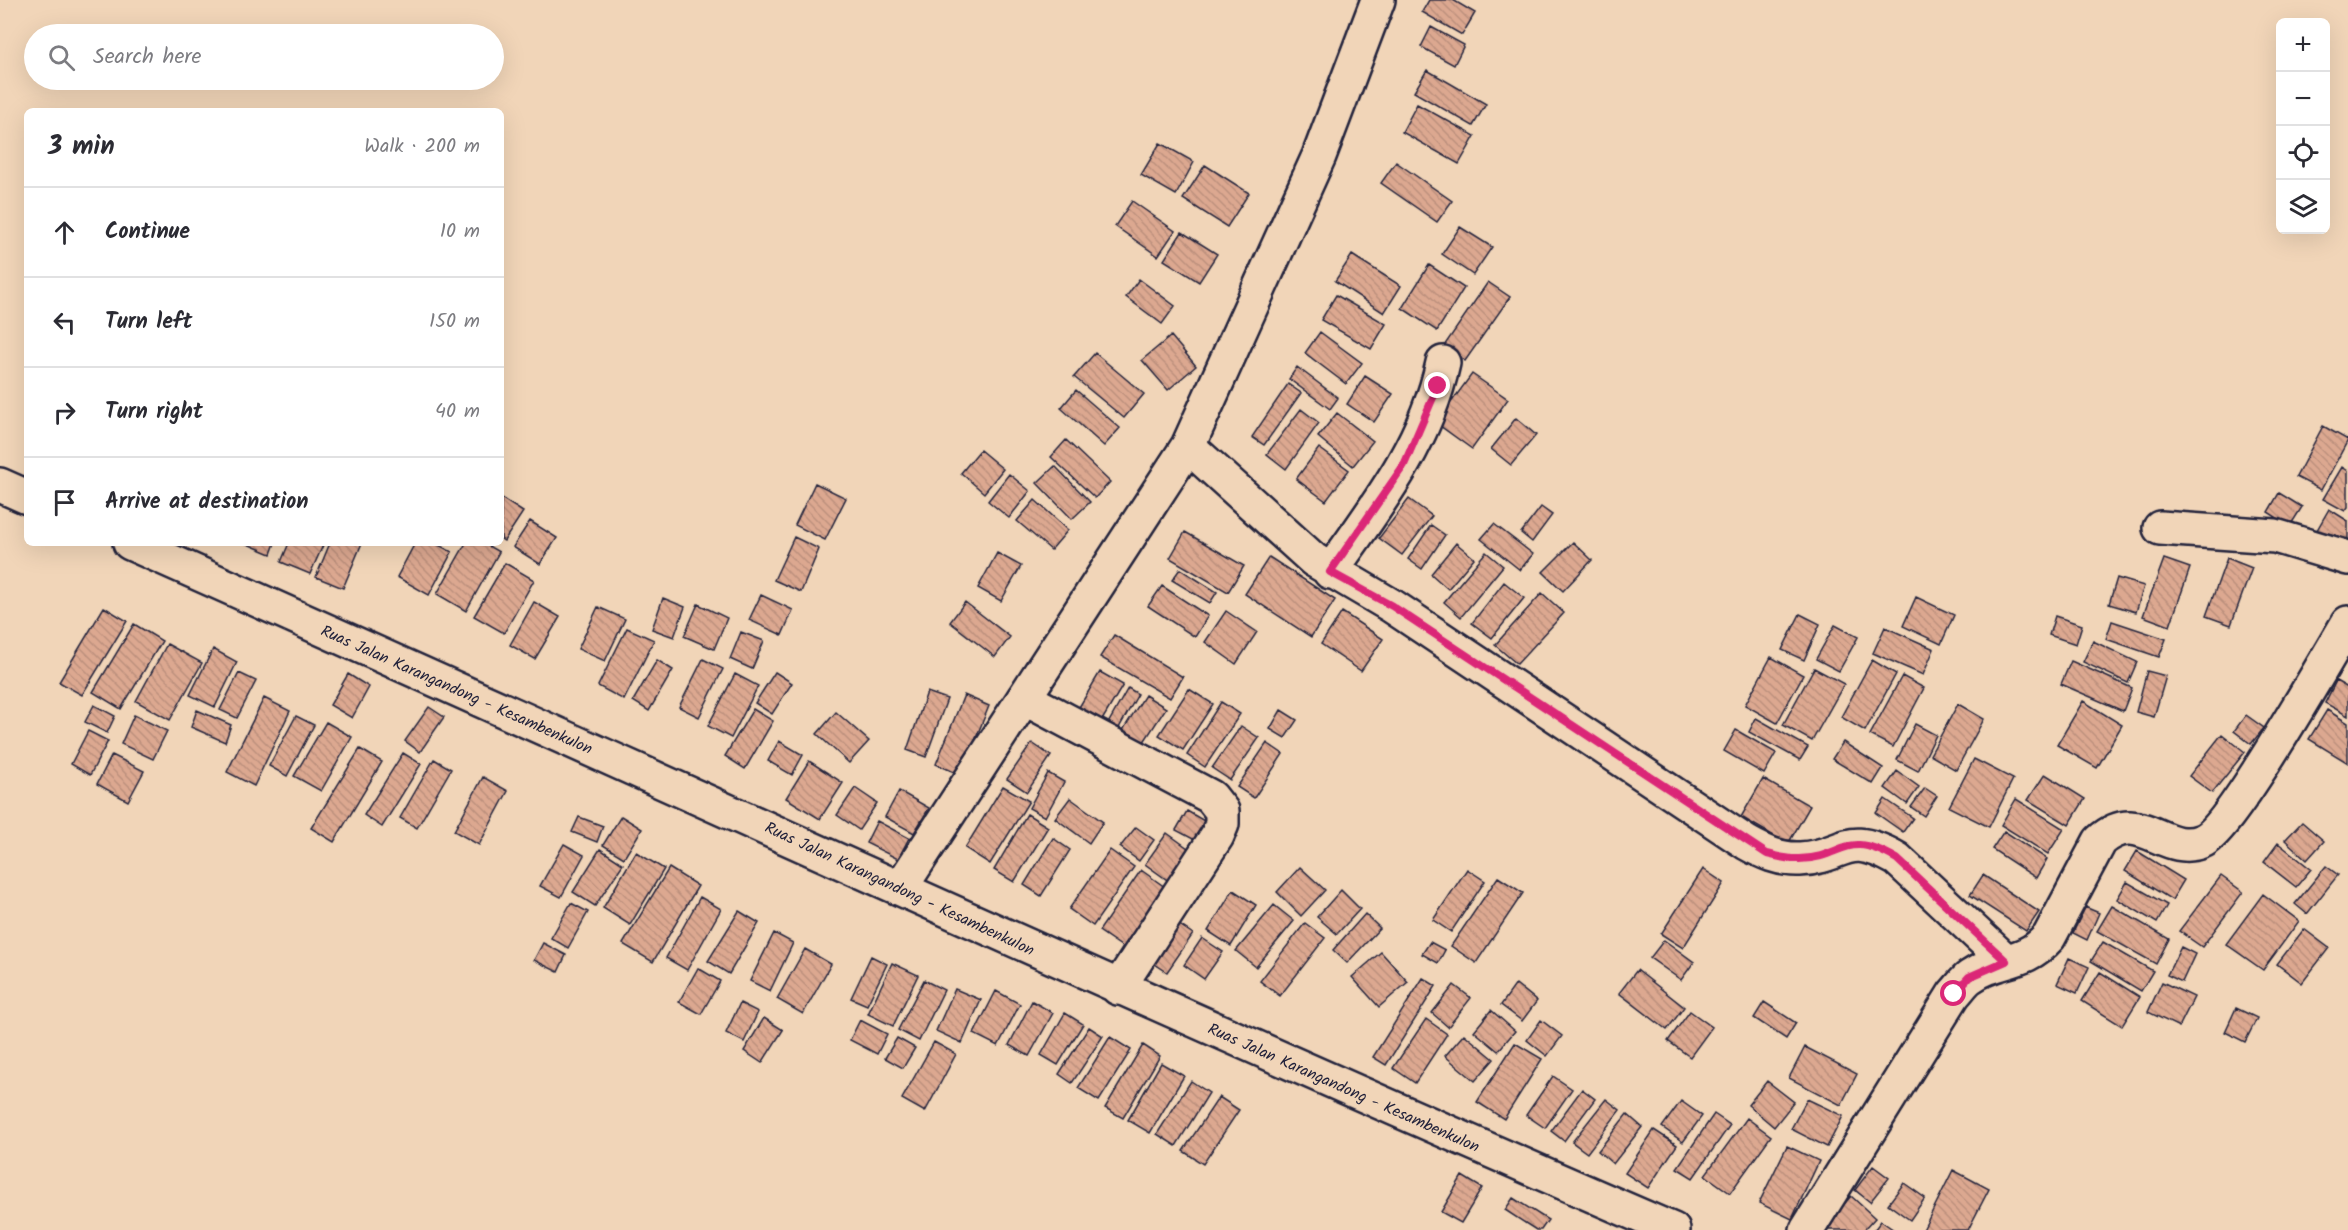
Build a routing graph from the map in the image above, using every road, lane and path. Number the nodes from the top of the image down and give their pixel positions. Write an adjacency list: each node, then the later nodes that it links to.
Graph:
1 (1378, 0): 3 (street)
2 (1443, 363): 9 (street)
3 (1188, 446): 9 (street); 11 (street)
4 (0, 485): 5 (street)
5 (24, 496)
6 (2160, 528): 8 (street)
7 (137, 546): 12 (street, Ruas Jalan Karangandong - Kesambenkulon)
8 (2348, 558)
9 (1330, 572): 13 (street)
10 (2348, 623): 13 (street)
11 (1024, 698): 12 (street); 14 (street)
12 (901, 887): 14 (street, Ruas Jalan Karangandong - Kesambenkulon)
13 (2006, 961): 16 (street)
14 (1118, 988): 15 (street, Ruas Jalan Karangandong - Kesambenkulon)
15 (1672, 1230)
16 (1807, 1230)

